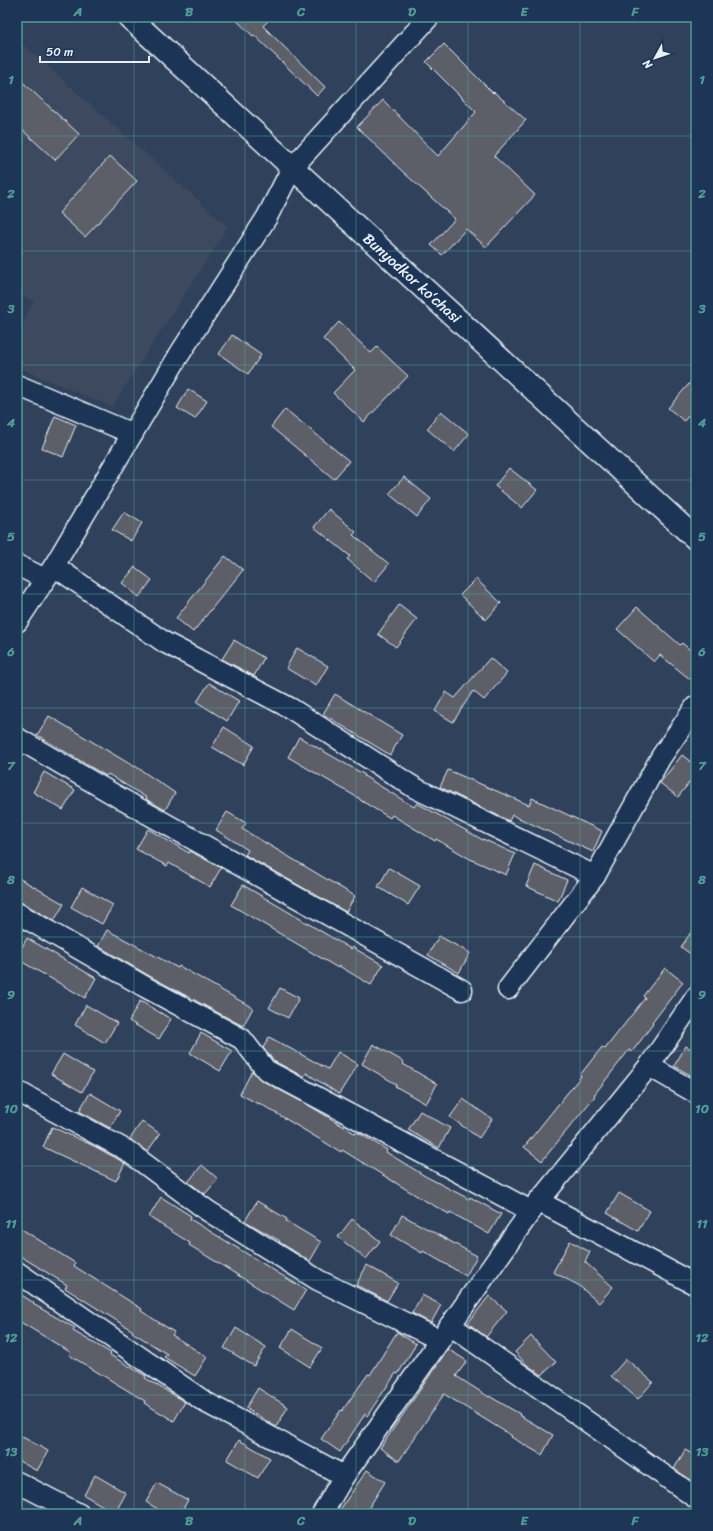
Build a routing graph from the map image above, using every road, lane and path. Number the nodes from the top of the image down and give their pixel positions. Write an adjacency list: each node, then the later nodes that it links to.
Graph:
1 (129, 17): 3 (main road, Bunyodkor koʻchasi)
2 (429, 17): 3 (street)
3 (292, 168): 5 (street); 6 (main road, Bunyodkor koʻchasi)
4 (17, 385): 5 (street)
5 (133, 434): 8 (street)
6 (696, 539)
7 (17, 565): 8 (street)
8 (50, 572): 9 (street); 12 (street)
9 (17, 622)
10 (696, 706): 12 (street)
11 (17, 738): 15 (street)
12 (595, 876): 14 (street)
13 (17, 913): 20 (street)
14 (508, 989)
15 (462, 990)
16 (696, 997): 17 (street)
17 (649, 1066): 19 (street); 20 (street)
18 (17, 1091): 23 (street)
19 (696, 1093)
20 (534, 1206): 22 (street); 23 (street)
21 (17, 1272): 24 (street)
22 (696, 1285)
23 (445, 1333): 24 (street); 26 (street)
24 (344, 1476): 28 (street)
25 (17, 1482): 27 (street)
26 (696, 1498)
27 (79, 1514)
28 (322, 1514)

